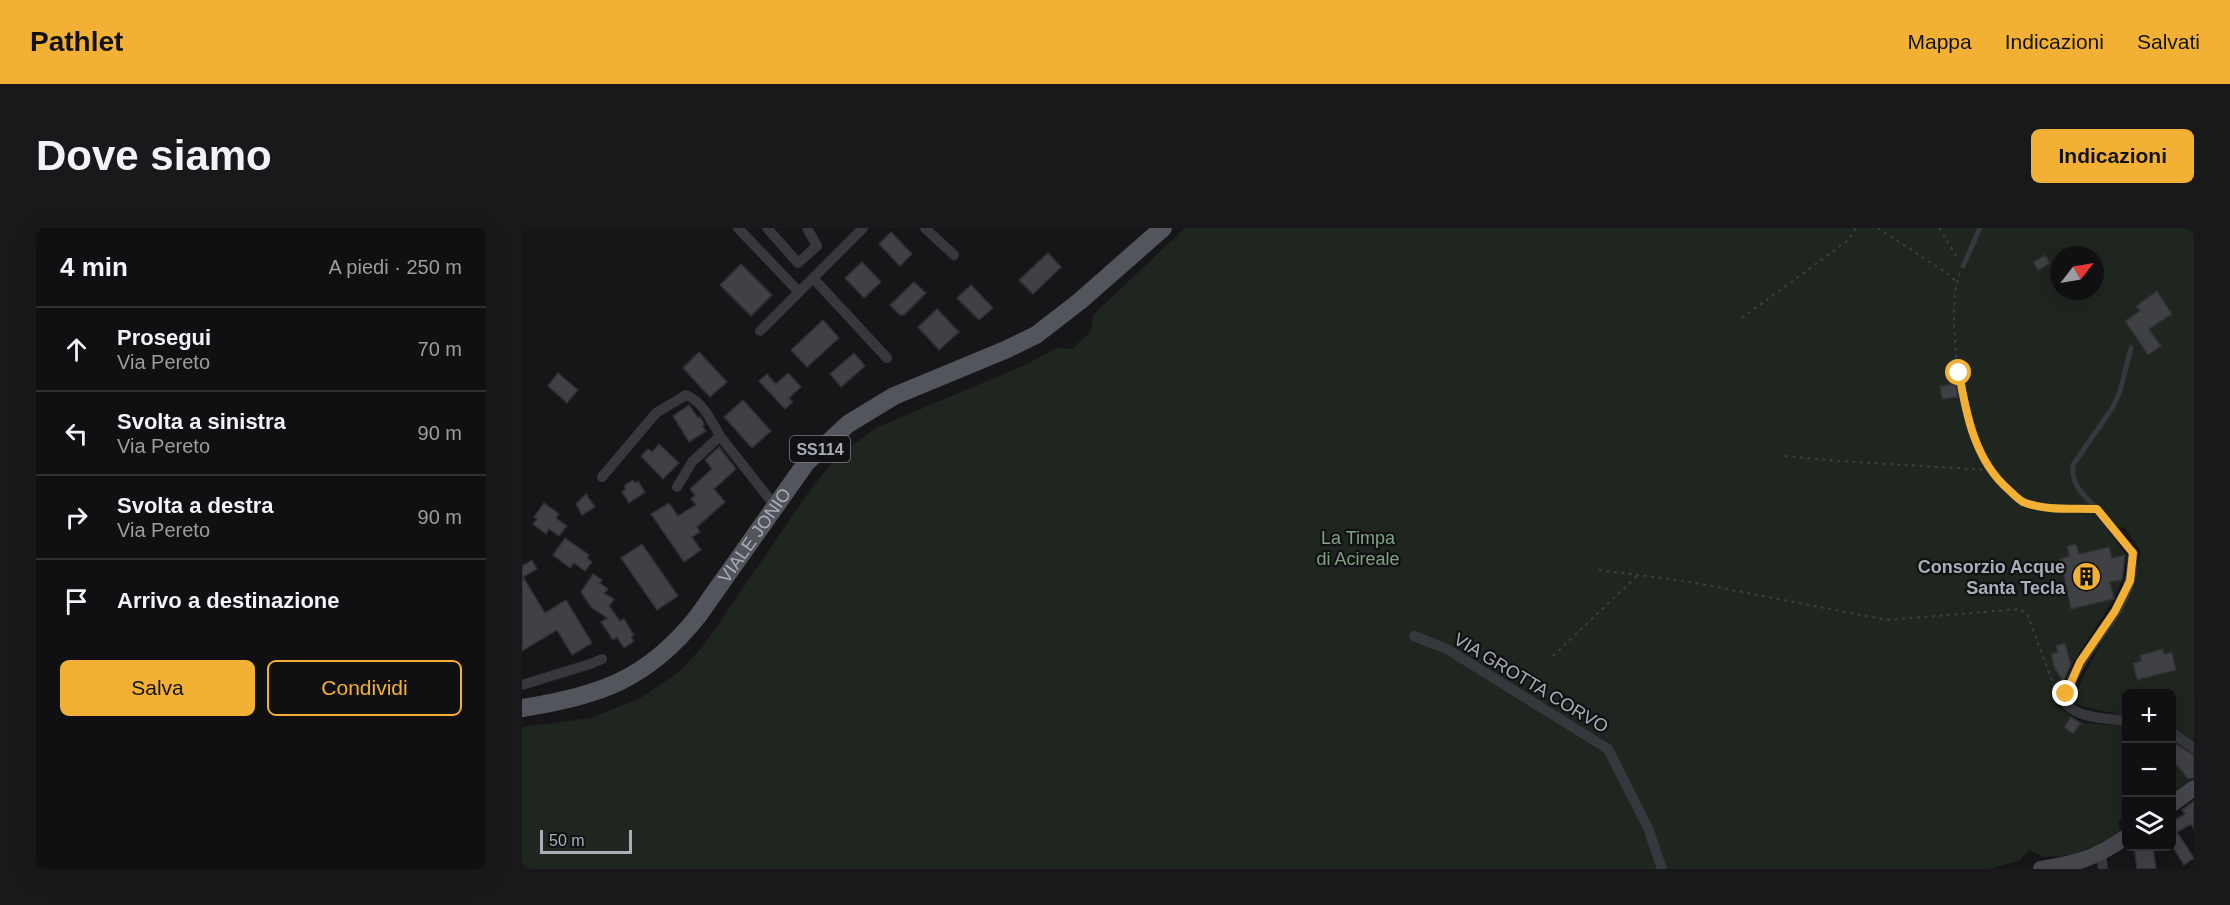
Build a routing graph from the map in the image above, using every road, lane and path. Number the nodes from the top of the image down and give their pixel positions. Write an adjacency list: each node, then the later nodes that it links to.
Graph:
1 (738, 228): 15 (street)
2 (767, 228): 3 (street)
3 (807, 228)
4 (863, 228): 13 (street)
5 (925, 228): 11 (street)
6 (1162, 228): 25 (main road, VIALE JONIO / SS114)
7 (1856, 228): 16 (path)
8 (1878, 228): 14 (path)
9 (1939, 228): 12 (path)
10 (1980, 228): 12 (lane)
11 (954, 255)
12 (1963, 266): 14 (path)
13 (813, 278): 15 (street); 19 (street)
14 (1956, 282): 22 (path)
15 (799, 292): 17 (street)
16 (1742, 318)
17 (760, 331)
18 (2131, 348): 26 (lane)
19 (887, 358)
20 (720, 436): 23 (street); 24 (street); 25 (street)
21 (1785, 456): 22 (path)
22 (1989, 470): 26 (path)
23 (602, 477)
24 (677, 488)
25 (775, 506): 35 (main road, VIALE JONIO / SS114)
26 (2097, 509): 27 (path)
27 (2133, 553): 34 (street)
28 (1599, 570): 29 (path)
29 (1639, 574): 31 (path); 34 (path)
30 (1414, 636): 43 (street, VIA GROTTA CORVO)
31 (1553, 657)
32 (602, 658): 33 (street)
33 (522, 685)
34 (2065, 703): 36 (street)
35 (522, 708)
36 (2122, 720)
37 (2176, 736): 38 (street)
38 (2194, 748)
39 (2194, 788): 40 (street)
40 (2176, 801)
41 (2122, 842): 42 (street)
42 (2102, 861): 44 (street)
43 (1662, 869)
44 (2041, 869)

